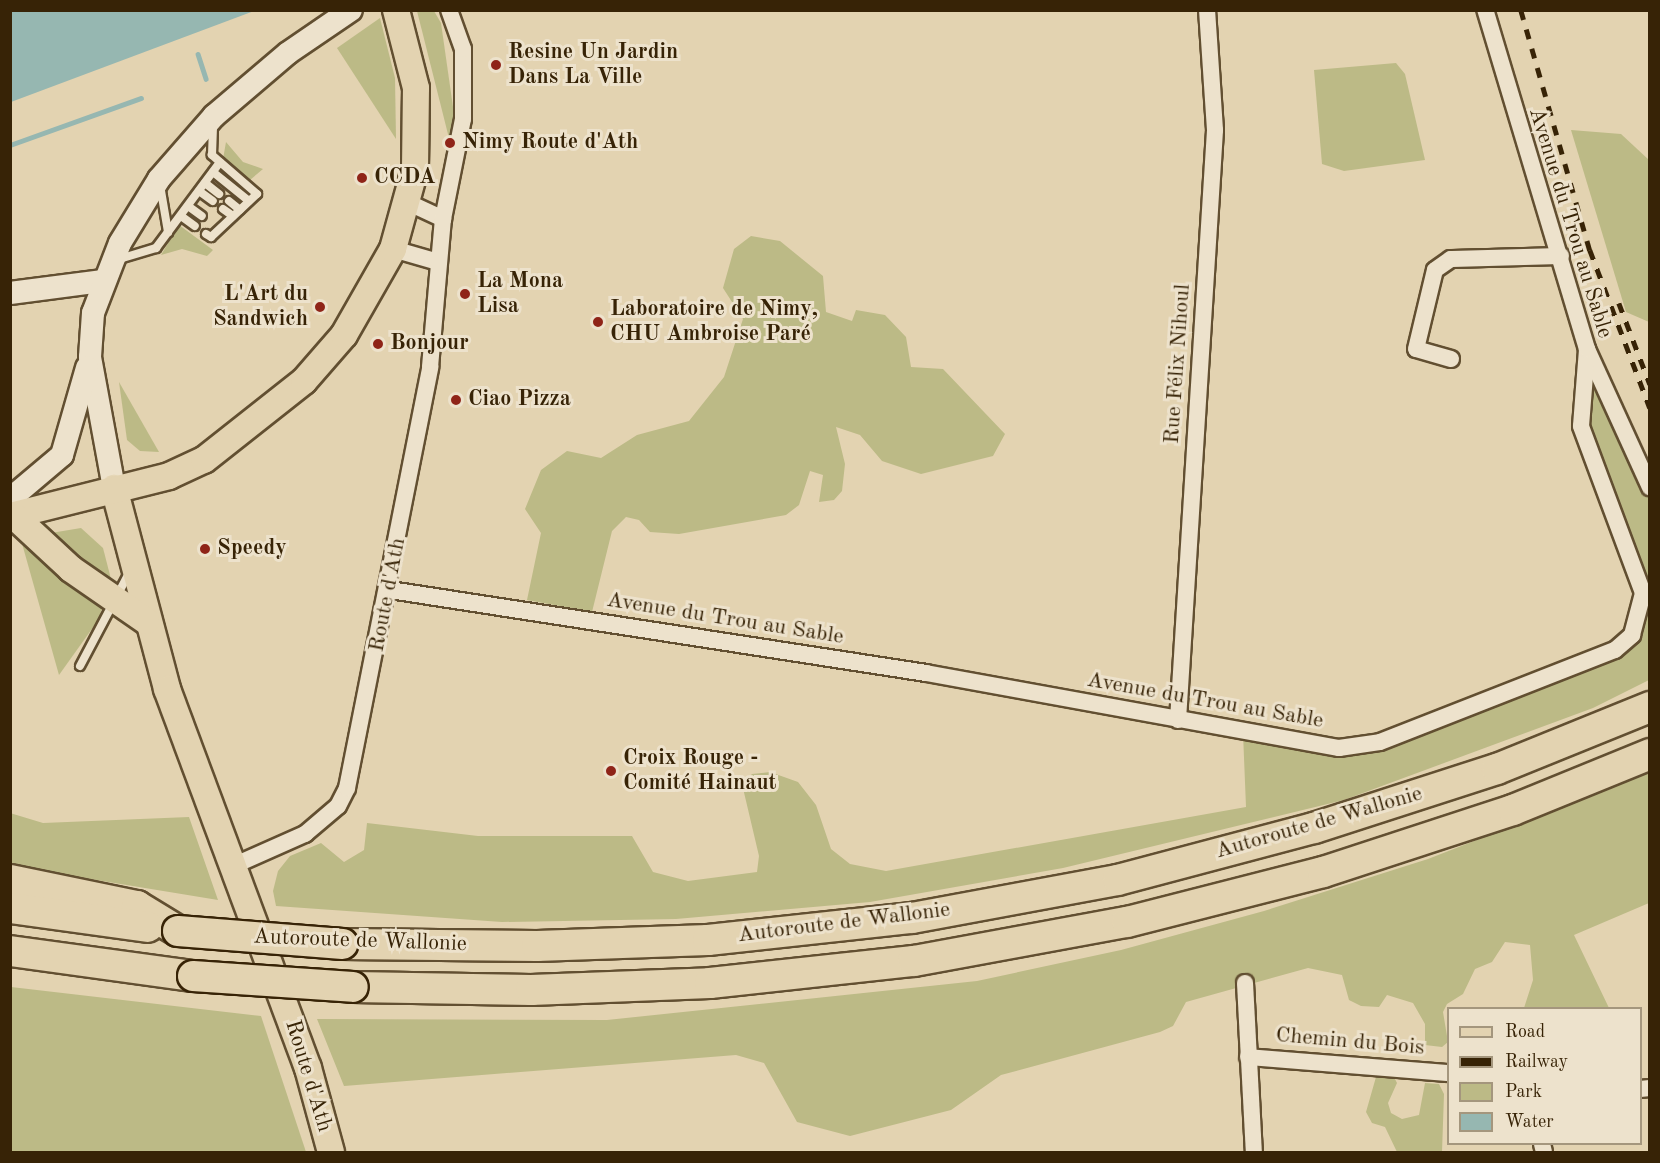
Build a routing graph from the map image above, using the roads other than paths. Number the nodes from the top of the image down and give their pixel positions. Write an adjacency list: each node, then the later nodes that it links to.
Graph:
1 (351, 10): 6 (main road)
2 (449, 10): 21 (street, Route d'Ath)
3 (1207, 10): 42 (street, Rue Félix Nihoul)
4 (1485, 10): 26 (street, Avenue du Trou au Sable)
5 (399, 18): 14 (main road)
6 (214, 116): 7 (lane); 9 (main road)
7 (220, 162): 8 (lane); 13 (lane)
8 (213, 172): 10 (lane); 13 (lane)
9 (159, 179): 23 (lane); 28 (main road)
10 (202, 187): 11 (lane); 15 (lane)
11 (216, 198)
12 (229, 201): 17 (lane)
13 (249, 201): 17 (lane)
14 (409, 203): 21 (street); 25 (main road)
15 (188, 206): 18 (lane); 19 (lane)
16 (223, 209): 20 (lane)
17 (240, 210): 20 (lane)
18 (181, 216): 22 (lane); 23 (lane)
19 (202, 216)
20 (233, 216): 24 (lane)
21 (442, 219): 27 (street, Route d'Ath)
22 (195, 226)
23 (168, 232): 28 (lane)
24 (206, 234)
25 (393, 249): 27 (street); 34 (main road)
26 (1561, 256): 30 (street, Avenue du Trou au Sable); 32 (street)
27 (438, 262): 37 (street, Route d'Ath)
28 (107, 271): 29 (main road); 31 (main road)
29 (10, 293)
30 (1587, 349): 33 (street); 42 (street, Avenue du Trou au Sable)
31 (90, 357): 34 (main road); 35 (main road)
32 (1451, 359)
33 (1650, 486)
34 (114, 488): 35 (main road); 36 (main road, Route d'Ath)
35 (11, 507): 38 (main road)
36 (131, 567): 38 (lane); 39 (main road, Route d'Ath)
37 (390, 590): 42 (street, Avenue du Trou au Sable); 44 (street, Route d'Ath)
38 (119, 601): 39 (main road); 40 (lane)
39 (146, 621): 44 (main road, Route d'Ath)
40 (80, 666)
41 (1650, 707): 47 (highway, Autoroute de Wallonie, bridge)
42 (1178, 720)
43 (1650, 754): 49 (highway, Autoroute de Wallonie, bridge)
44 (235, 865): 54 (main road, Route d'Ath)
45 (10, 880): 47 (highway)
46 (10, 908): 47 (highway, Autoroute de Wallonie)
47 (178, 931)
48 (10, 951): 49 (highway, Autoroute de Wallonie)
49 (61, 960): 50 (highway)
50 (10, 967)
51 (1245, 983): 52 (street)
52 (1248, 1057): 53 (street, Chemin du Bois); 55 (street)
53 (1447, 1073)
54 (331, 1152)
55 (1254, 1152)

